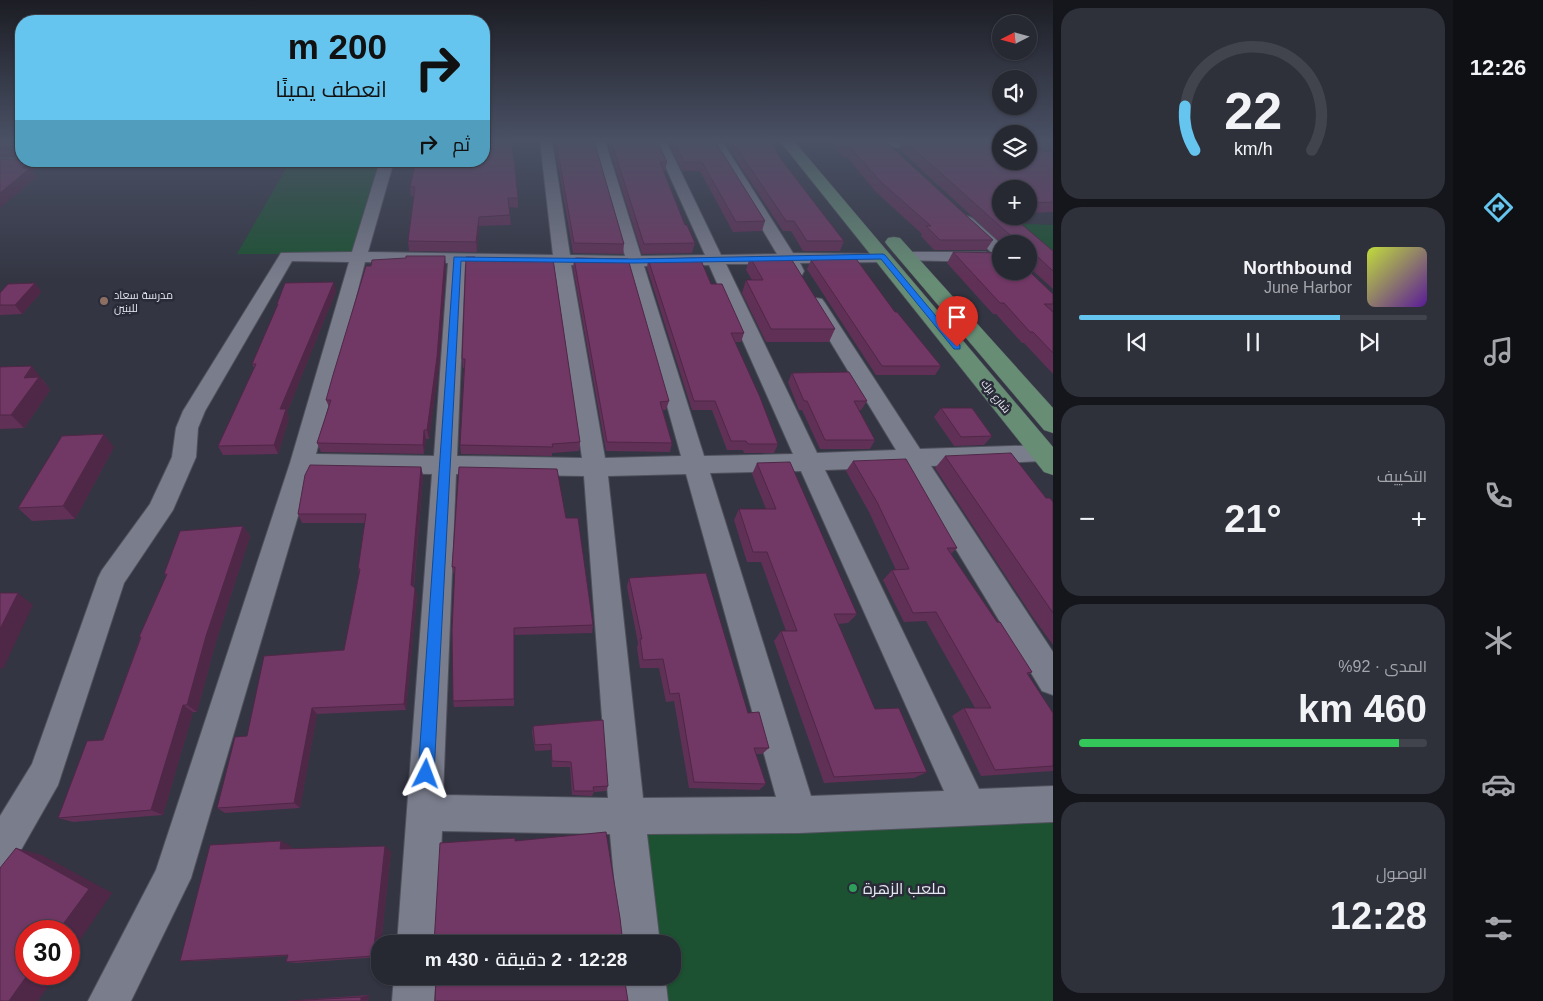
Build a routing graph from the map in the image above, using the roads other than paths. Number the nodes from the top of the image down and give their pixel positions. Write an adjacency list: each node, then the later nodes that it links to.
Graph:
1 (379, 188): 13 (street)
2 (552, 188): 16 (street)
3 (613, 188): 18 (street)
4 (682, 188): 17 (street)
5 (745, 188): 15 (street)
6 (826, 188): 11 (main road, شارع برك)
7 (846, 188): 12 (main road, شارع برك)
8 (960, 214): 9 (street)
9 (992, 246)
10 (992, 255): 12 (street)
11 (883, 257): 15 (street); 21 (main road, شارع برك)
12 (907, 257): 19 (main road, شارع برك)
13 (358, 258): 14 (street); 23 (street); 33 (street)
14 (457, 259): 16 (street); 24 (street)
15 (788, 259): 17 (street); 20 (street)
16 (562, 260): 18 (street); 26 (street)
17 (715, 260): 18 (street); 22 (street)
18 (634, 261): 25 (street)
19 (1053, 424)
20 (913, 458): 21 (street); 22 (street); 27 (street)
21 (1048, 459)
22 (809, 462): 25 (street); 29 (street)
23 (302, 463): 24 (street); 38 (street)
24 (444, 465): 26 (street); 30 (street)
25 (695, 465): 26 (street); 31 (street)
26 (595, 467): 32 (street)
27 (1053, 680)
28 (1053, 804): 29 (street)
29 (969, 807): 31 (street)
30 (424, 813): 32 (street); 34 (street)
31 (800, 815): 32 (street)
32 (627, 816): 35 (street)
33 (0, 852)
34 (417, 935)
35 (639, 935)
36 (414, 985): 39 (street)
37 (645, 985): 40 (street)
38 (109, 1001)
39 (413, 1001)
40 (647, 1001)

